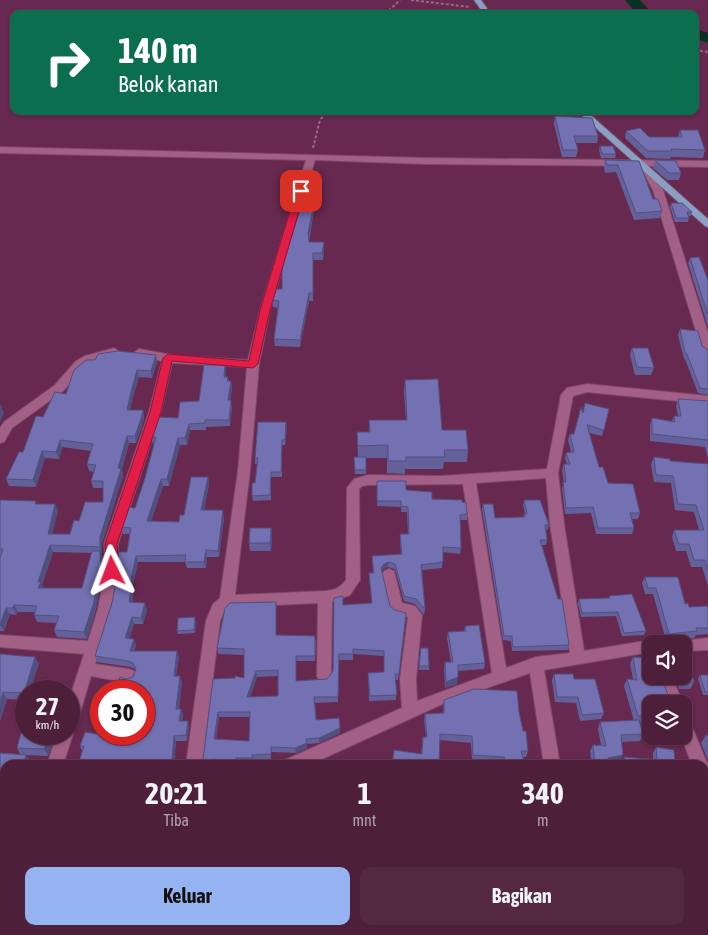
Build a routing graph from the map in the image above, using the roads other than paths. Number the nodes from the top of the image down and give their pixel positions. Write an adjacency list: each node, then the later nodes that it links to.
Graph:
1 (586, 115): 5 (main road)
2 (0, 150): 3 (street)
3 (311, 157): 5 (street); 9 (street)
4 (708, 164): 5 (street)
5 (643, 165): 6 (main road); 7 (street)
6 (708, 224)
7 (708, 351)
8 (168, 358): 9 (street); 11 (street); 21 (street)
9 (253, 364): 16 (street)
10 (708, 400): 12 (street)
11 (0, 439)
12 (552, 473): 13 (street); 22 (street)
13 (469, 479): 15 (street); 27 (street)
14 (390, 575): 29 (street)
15 (325, 597): 16 (street); 26 (street)
16 (227, 601): 33 (street)
17 (0, 640): 21 (street)
18 (708, 644): 19 (street)
19 (692, 645)
20 (642, 647): 22 (street)
21 (93, 648): 24 (street)
22 (578, 658): 23 (street)
23 (536, 664): 27 (street); 35 (street)
24 (87, 668): 25 (street); 28 (street)
25 (129, 676)
26 (324, 676)
27 (500, 676): 29 (street)
28 (80, 689)
29 (410, 712): 34 (street)
30 (61, 745): 32 (street)
31 (692, 745): 36 (street)
32 (57, 760)
33 (195, 760)
34 (302, 760)
35 (551, 760)
36 (698, 760)

